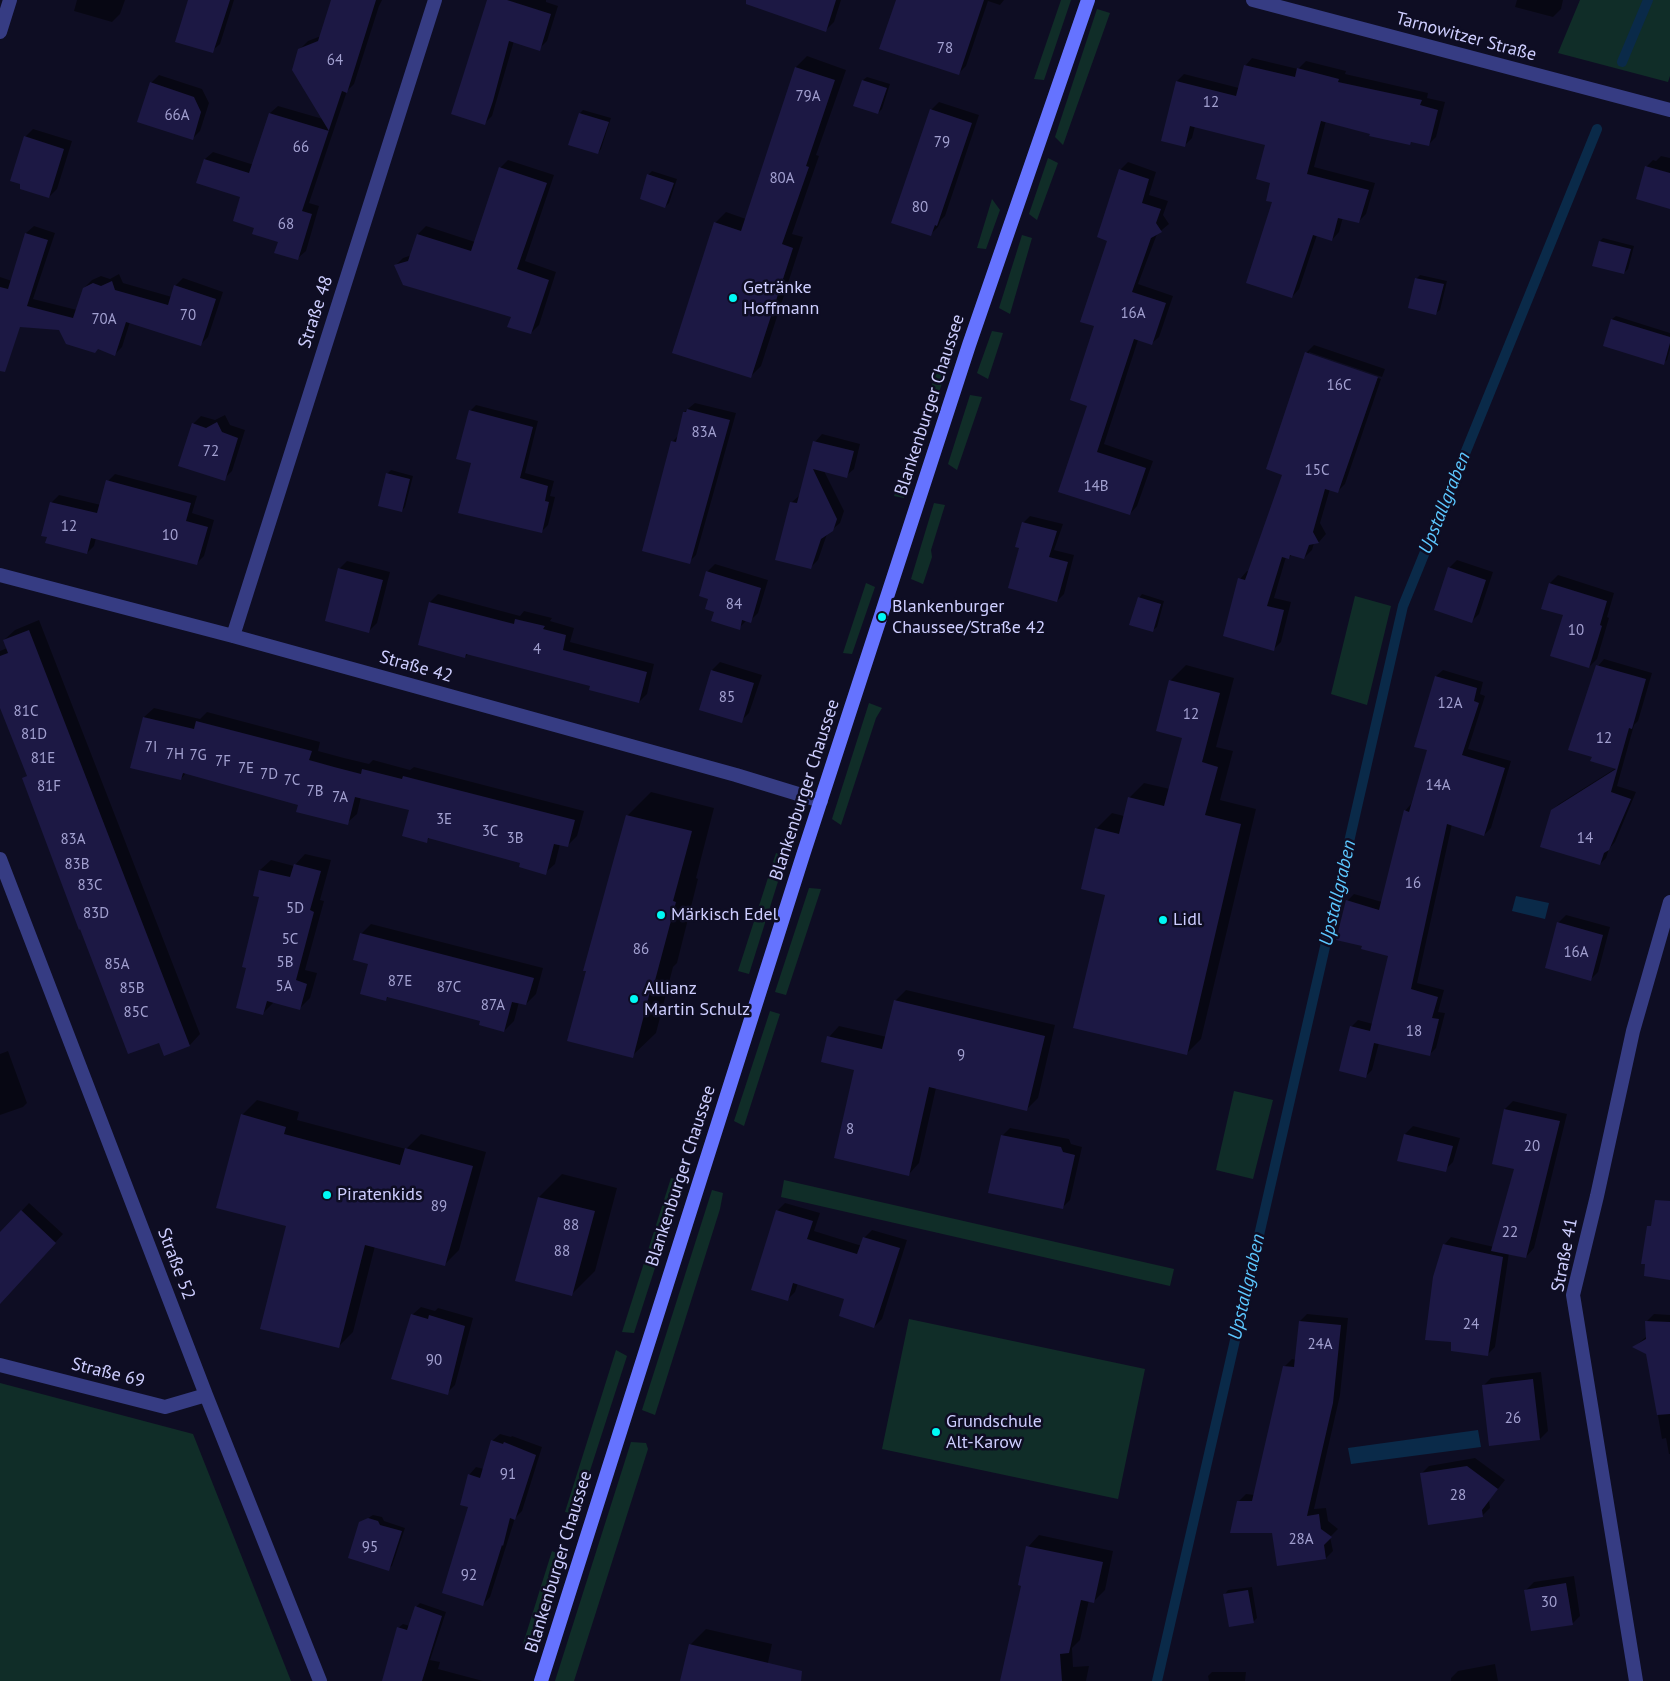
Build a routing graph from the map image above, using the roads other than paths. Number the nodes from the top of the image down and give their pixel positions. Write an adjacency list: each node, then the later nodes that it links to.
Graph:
1 (10, 0): 5 (street)
2 (435, 0): 8 (street, Straße 48)
3 (1088, 0): 9 (main road, Blankenburger Chaussee)
4 (1253, 0): 6 (street, Tarnowitzer Straße)
5 (0, 32)
6 (1670, 110)
7 (0, 575): 8 (street, Straße 42)
8 (233, 636): 9 (street, Straße 42)
9 (821, 801): 15 (main road, Blankenburger Chaussee)
10 (0, 859): 13 (street, Straße 52)
11 (1670, 902): 16 (street, Straße 41)
12 (0, 1365): 13 (street, Straße 69)
13 (206, 1395): 14 (street, Straße 52)
14 (320, 1681)
15 (541, 1681)
16 (1636, 1681)

